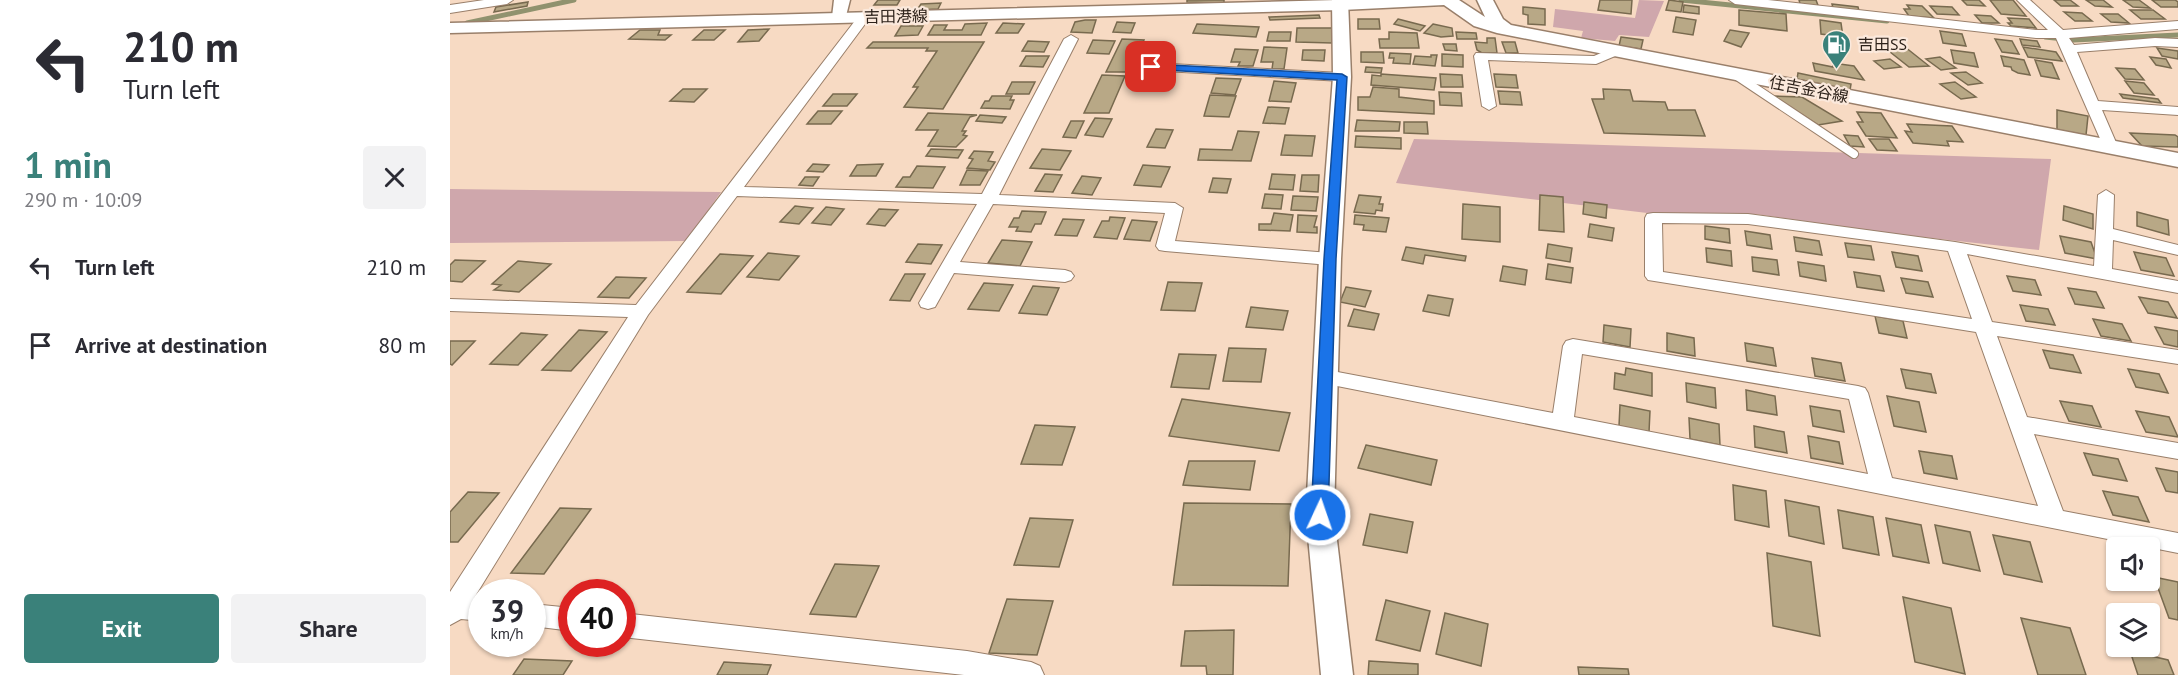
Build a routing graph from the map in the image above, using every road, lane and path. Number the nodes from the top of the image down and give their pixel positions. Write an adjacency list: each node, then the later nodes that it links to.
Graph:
1 (507, 0): 10 (street)
2 (1443, 0): 8 (main road)
3 (1448, 0): 15 (main road, 住吉金谷線)
4 (1485, 0): 15 (main road)
5 (1735, 0): 12 (street)
6 (1881, 0): 12 (street)
7 (2023, 0): 17 (street)
8 (1341, 3): 11 (main road, 吉田港線); 22 (street)
9 (841, 8): 11 (main road, 吉田港線); 14 (main road, 吉田港線)
10 (450, 9)
11 (865, 16): 29 (street)
12 (1896, 17): 17 (street)
13 (2178, 25): 17 (street)
14 (450, 28)
15 (1505, 29): 19 (main road, 住吉金谷線)
16 (1071, 39): 31 (street)
17 (2065, 42): 18 (street); 23 (street)
18 (2178, 43)
19 (1615, 51): 21 (main road, 住吉金谷線); 24 (street)
20 (1151, 67): 22 (street)
21 (1734, 74): 26 (main road, 住吉金谷線); 27 (lane)
22 (1342, 77): 35 (street)
23 (2093, 105): 25 (street); 26 (street)
24 (1489, 106)
25 (2178, 111)
26 (2110, 147): 28 (main road, 住吉金谷線)
27 (1854, 154)
28 (2178, 160)
29 (730, 191): 31 (street); 42 (street)
30 (2106, 195): 32 (street)
31 (988, 199): 35 (street); 36 (street)
32 (2103, 232): 34 (street); 37 (street)
33 (1955, 247): 37 (street); 43 (street); 43 (street)
34 (2178, 250)
35 (1330, 259): 45 (street)
36 (947, 267): 38 (street); 40 (street)
37 (2103, 273): 39 (street)
38 (1065, 276)
39 (2178, 287)
40 (928, 303)
41 (450, 305): 42 (street)
42 (641, 311): 52 (street)
43 (1985, 326): 44 (street); 47 (street)
44 (2178, 357)
45 (1327, 377): 46 (street); 56 (street)
46 (1562, 424): 49 (street); 49 (street)
47 (2022, 424): 48 (street); 50 (street)
48 (2178, 451)
49 (1882, 487): 50 (street)
50 (2054, 519): 51 (street)
51 (2178, 543)
52 (452, 610): 53 (street)
53 (468, 610)
54 (636, 627): 55 (street)
55 (1031, 675)
56 (1337, 675)

